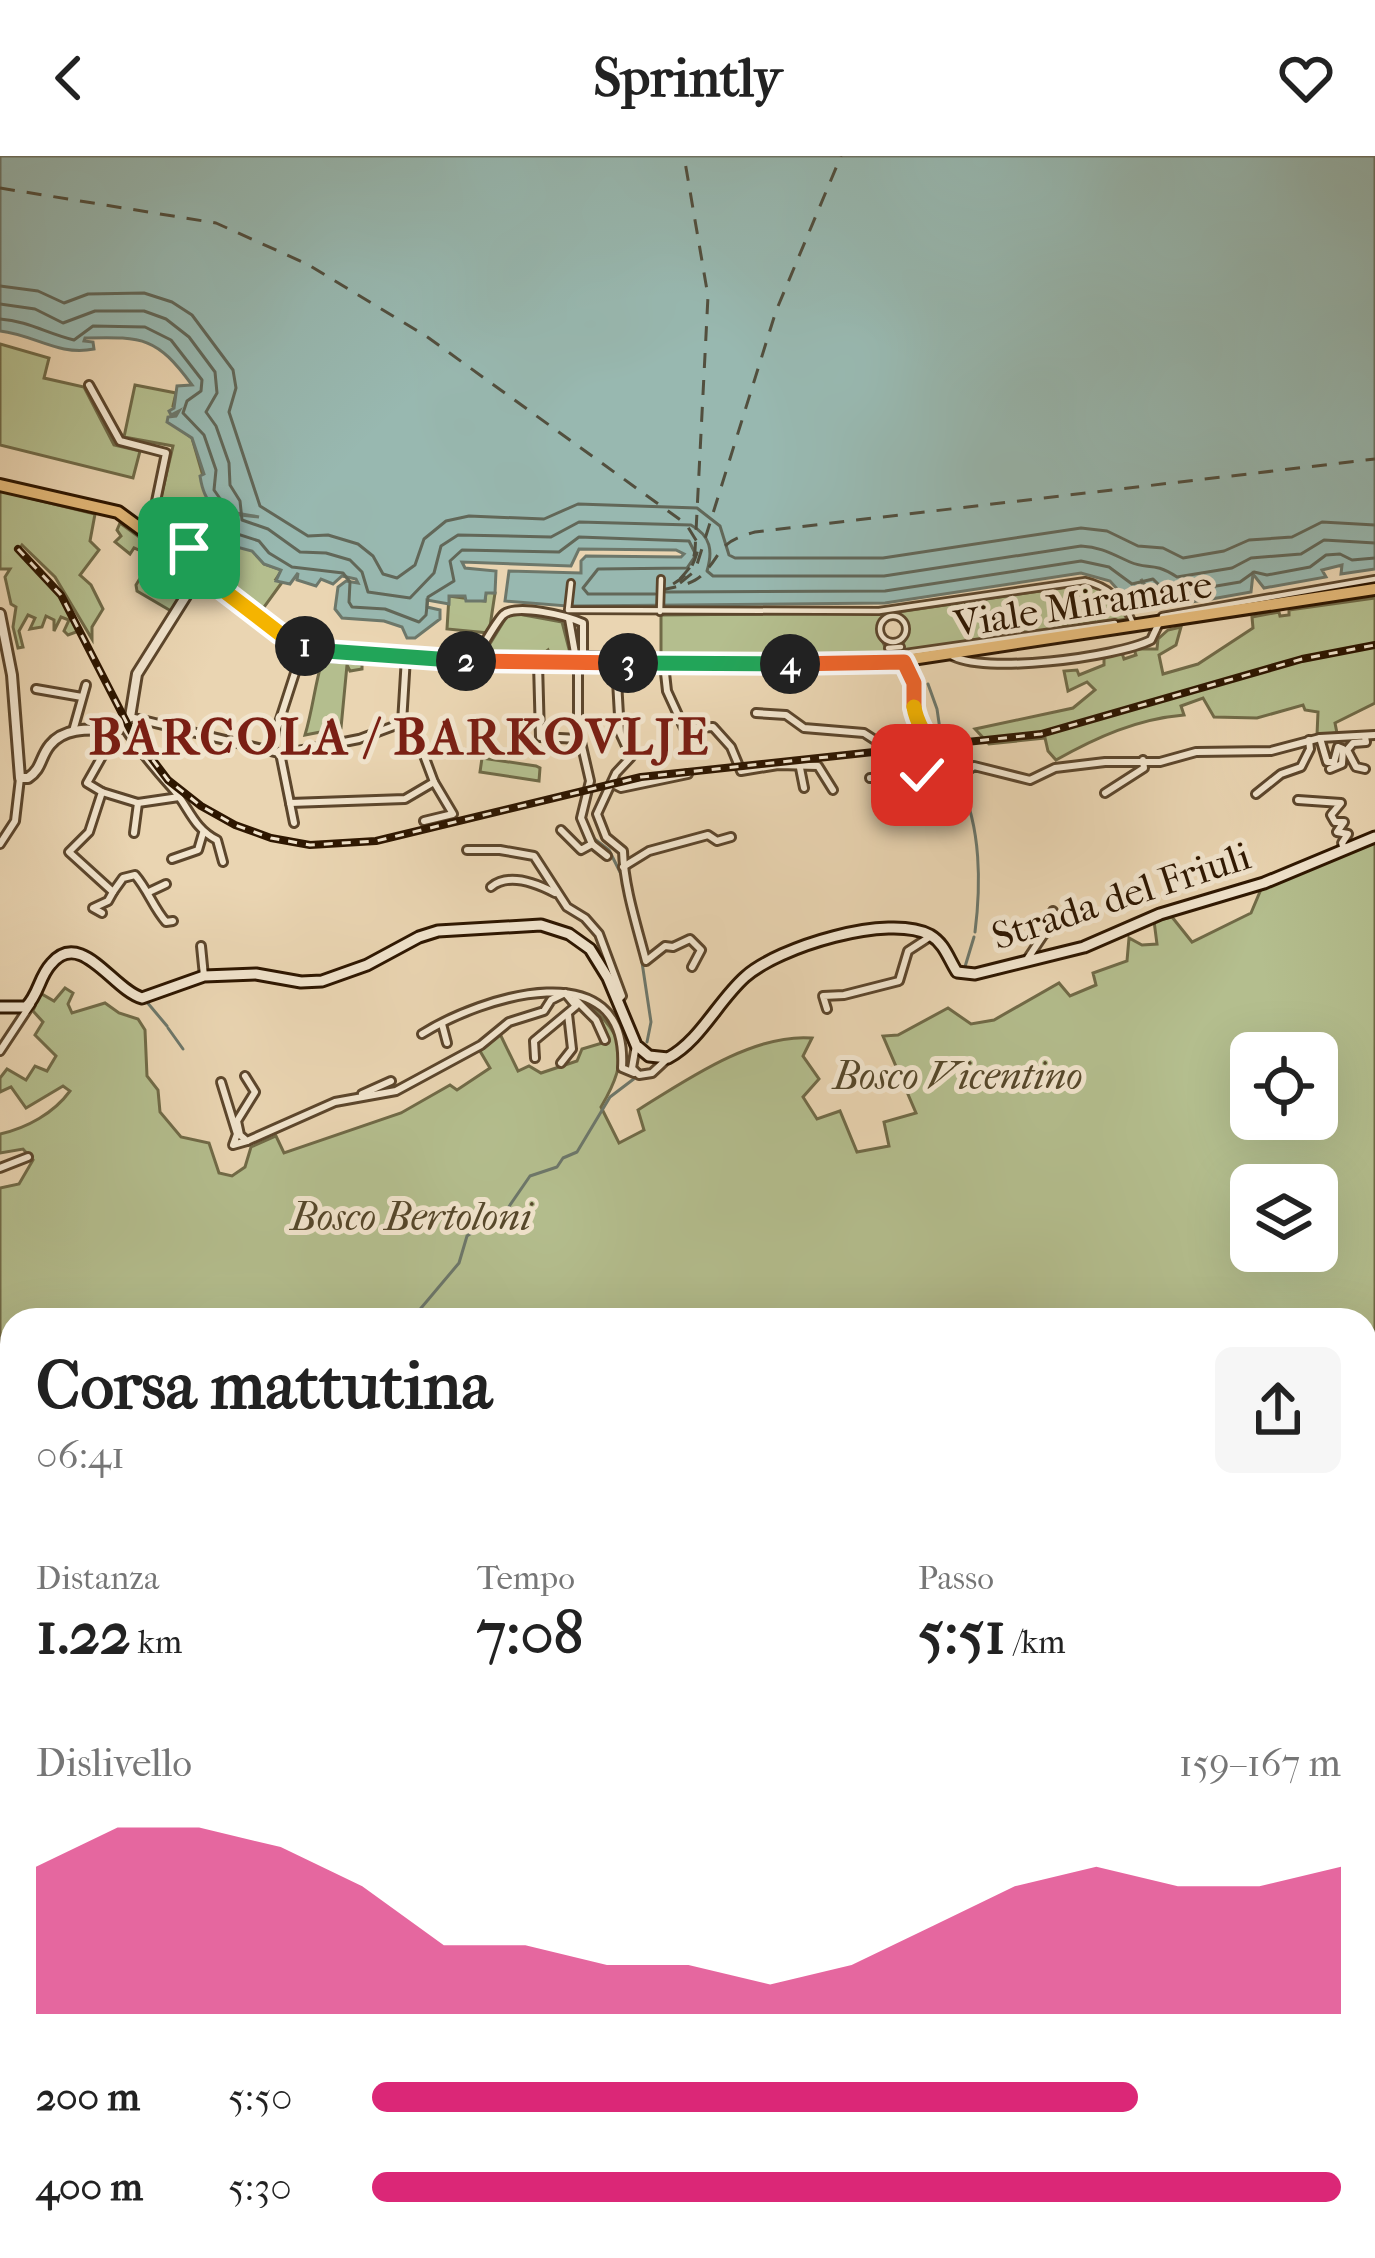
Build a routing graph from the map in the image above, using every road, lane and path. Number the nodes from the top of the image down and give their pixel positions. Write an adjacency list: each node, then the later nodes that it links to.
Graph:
1 (89, 385): 3 (street)
2 (0, 482): 3 (main road, Viale Miramare)
3 (184, 560): 4 (main road, Viale Miramare)
4 (201, 572): 21 (main road, Viale Miramare); 36 (street)
5 (1375, 579): 19 (street)
6 (661, 580): 13 (street)
7 (571, 583): 16 (street)
8 (1375, 589): 20 (main road, Viale Miramare)
9 (986, 596): 10 (street); 11 (street); 14 (street); 19 (street)
10 (1001, 598)
11 (968, 603)
12 (714, 611): 13 (street); 14 (street); 17 (street); 18 (street)
13 (660, 612): 16 (street)
14 (889, 613): 22 (street); 22 (street)
15 (0, 614): 52 (street)
16 (568, 614): 27 (street); 28 (street)
17 (700, 616)
18 (726, 616)
19 (1132, 621): 26 (street)
20 (1159, 623): 23 (main road, Viale Miramare); 23 (street)
21 (304, 645): 24 (main road, Viale Miramare); 43 (street)
22 (894, 646): 26 (street)
23 (951, 655): 26 (main road, Viale Miramare)
24 (406, 657): 28 (main road, Viale Miramare); 35 (street)
25 (665, 659): 26 (main road, Viale Miramare); 26 (street); 27 (street); 30 (main road, Viale Miramare); 47 (street)
26 (899, 659): 44 (street)
27 (581, 661): 29 (main road, Viale Miramare); 30 (main road, Viale Miramare); 41 (street)
28 (474, 662): 29 (main road, Viale Miramare)
29 (538, 663): 41 (street)
30 (616, 663): 55 (street)
31 (86, 685): 33 (street)
32 (36, 689): 33 (street)
33 (82, 698): 37 (street)
34 (756, 713): 44 (street)
35 (402, 723): 45 (street); 54 (street)
36 (124, 724): 37 (street); 43 (street); 58 (street); 61 (street)
37 (74, 731): 52 (street)
38 (1375, 735): 39 (street)
39 (1365, 737): 40 (street); 49 (street)
40 (1320, 738): 42 (street); 48 (street)
41 (579, 739): 73 (street)
42 (1309, 740): 46 (street); 60 (street)
43 (269, 751): 45 (street)
44 (937, 751): 50 (street)
45 (280, 754): 64 (street)
46 (1143, 760): 50 (street); 59 (street)
47 (800, 768): 56 (street); 57 (street)
48 (1330, 769)
49 (1364, 769)
50 (948, 772): 53 (street)
51 (688, 774): 55 (street)
52 (20, 778): 72 (street)
53 (870, 778)
54 (434, 782): 64 (street); 65 (street)
55 (613, 784): 79 (street)
56 (804, 788)
57 (833, 790)
58 (102, 792): 63 (street); 82 (street)
59 (1105, 793)
60 (1256, 794)
61 (179, 797): 63 (street); 69 (street)
62 (1298, 800): 74 (street)
63 (138, 802): 68 (street)
64 (290, 803): 66 (street)
65 (424, 821)
66 (294, 824)
67 (561, 830): 73 (street)
68 (134, 832)
69 (203, 832): 77 (street); 78 (street)
70 (731, 837): 79 (street)
71 (1375, 837): 74 (main road, Strada del Friuli)
72 (2, 844)
73 (592, 844): 76 (street)
74 (1344, 849): 90 (main road, Strada del Friuli)
75 (467, 850): 84 (street)
76 (607, 856)
77 (172, 859)
78 (223, 862)
79 (623, 867): 91 (street)
80 (166, 884): 83 (street)
81 (491, 887): 84 (street)
82 (113, 892): 83 (street); 86 (street)
83 (149, 892): 87 (street)
84 (558, 895): 94 (street)
85 (1053, 910): 90 (street)
86 (102, 914)
87 (173, 921)
88 (931, 936): 90 (main road, Strada del Friuli); 97 (street); 106 (main road)
89 (201, 946): 92 (street)
90 (1028, 958)
91 (692, 967)
92 (204, 976): 94 (main road); 95 (main road)
93 (567, 991): 98 (street); 99 (street); 101 (street); 108 (street); 112 (street)
94 (618, 1000): 103 (main road)
95 (32, 1002): 96 (main road); 104 (street)
96 (0, 1007)
97 (826, 1009)
98 (568, 1014): 105 (street); 107 (street)
99 (445, 1020): 100 (street); 102 (street)
100 (422, 1034)
101 (605, 1040)
102 (447, 1042)
103 (636, 1046): 106 (main road); 108 (street)
104 (0, 1051)
105 (535, 1058)
106 (668, 1058): 108 (street)
107 (561, 1063)
108 (634, 1072)
109 (245, 1076): 113 (street)
110 (391, 1081): 112 (street)
111 (221, 1082): 113 (street)
112 (359, 1095): 113 (street)
113 (247, 1141)
114 (28, 1157): 115 (street)
115 (0, 1168)

